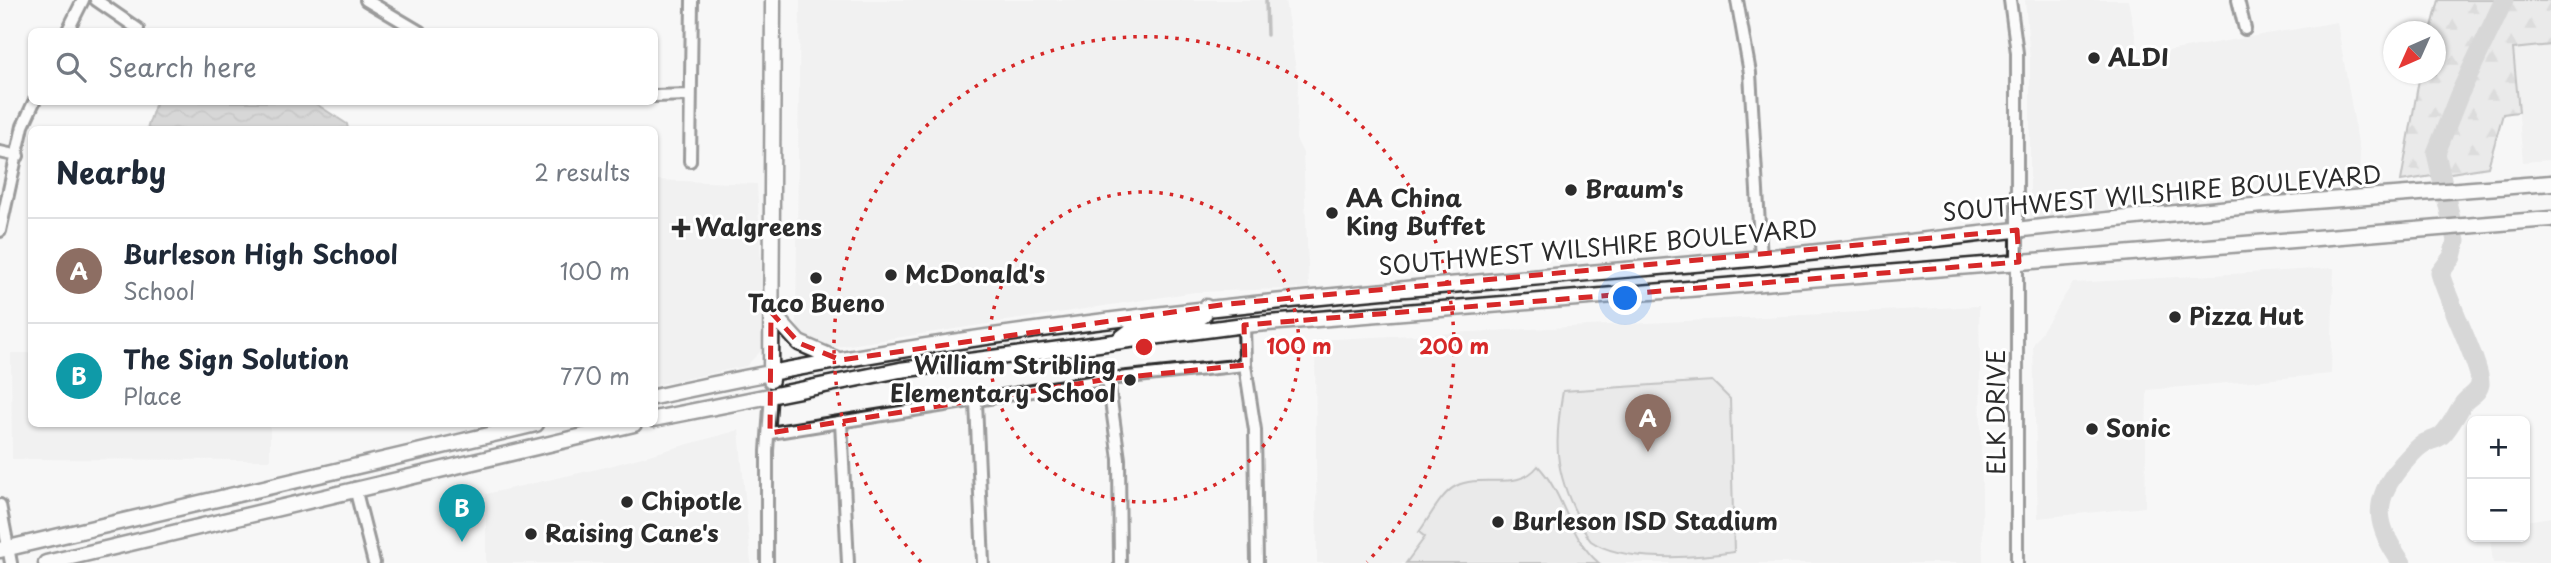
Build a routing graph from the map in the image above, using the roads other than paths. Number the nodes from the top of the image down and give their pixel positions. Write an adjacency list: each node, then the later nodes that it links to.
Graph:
1 (83, 0): 9 (street)
2 (96, 0): 10 (street)
3 (366, 0): 11 (street)
4 (692, 0): 13 (street)
5 (774, 0): 28 (main road)
6 (1737, 0): 23 (street)
7 (2010, 0): 22 (street, ELK DRIVE)
8 (2238, 0): 12 (street)
9 (69, 28)
10 (137, 28)
11 (412, 28)
12 (2245, 29)
13 (690, 94): 14 (street); 18 (street)
14 (658, 96)
15 (33, 105): 17 (street)
16 (0, 152): 17 (street)
17 (18, 156): 21 (street)
18 (690, 161)
19 (2551, 183): 22 (main road, SOUTHWEST WILSHIRE BOULEVARD)
20 (2551, 219): 24 (main road, SOUTHWEST WILSHIRE BOULEVARD)
21 (0, 230)
22 (2017, 230): 23 (main road, SOUTHWEST WILSHIRE BOULEVARD); 24 (street, ELK DRIVE)
23 (1761, 258): 25 (main road, SOUTHWEST WILSHIRE BOULEVARD)
24 (2019, 262): 27 (main road, SOUTHWEST WILSHIRE BOULEVARD); 53 (street, ELK DRIVE)
25 (1430, 286): 26 (main road, SOUTHWEST WILSHIRE BOULEVARD); 27 (main road)
26 (1206, 307): 30 (main road); 31 (main road, SOUTHWEST WILSHIRE BOULEVARD)
27 (1432, 309): 29 (main road, SOUTHWEST WILSHIRE BOULEVARD)
28 (771, 312): 31 (main road); 33 (main road)
29 (1244, 325): 30 (main road, SOUTHWEST WILSHIRE BOULEVARD); 32 (street)
30 (1116, 342): 35 (main road, SOUTHWEST WILSHIRE BOULEVARD)
31 (841, 360): 33 (main road, SOUTHWEST WILSHIRE BOULEVARD)
32 (1245, 365): 34 (street); 52 (street)
33 (771, 372): 35 (main road); 36 (main road, SOUTHWEST WILSHIRE BOULEVARD)
34 (1108, 379): 37 (street); 51 (street)
35 (771, 394): 38 (main road, SOUTHWEST WILSHIRE BOULEVARD); 42 (street)
36 (658, 396)
37 (976, 401): 39 (street); 50 (street)
38 (658, 418)
39 (841, 422): 42 (street); 49 (street)
40 (524, 427): 45 (main road)
41 (621, 427): 43 (main road)
42 (770, 433): 48 (street)
43 (355, 488): 46 (main road); 47 (street)
44 (0, 505): 45 (street)
45 (6, 554)
46 (46, 563)
47 (374, 563)
48 (767, 563)
49 (848, 563)
50 (984, 563)
51 (1120, 563)
52 (1257, 563)
53 (2017, 563)

